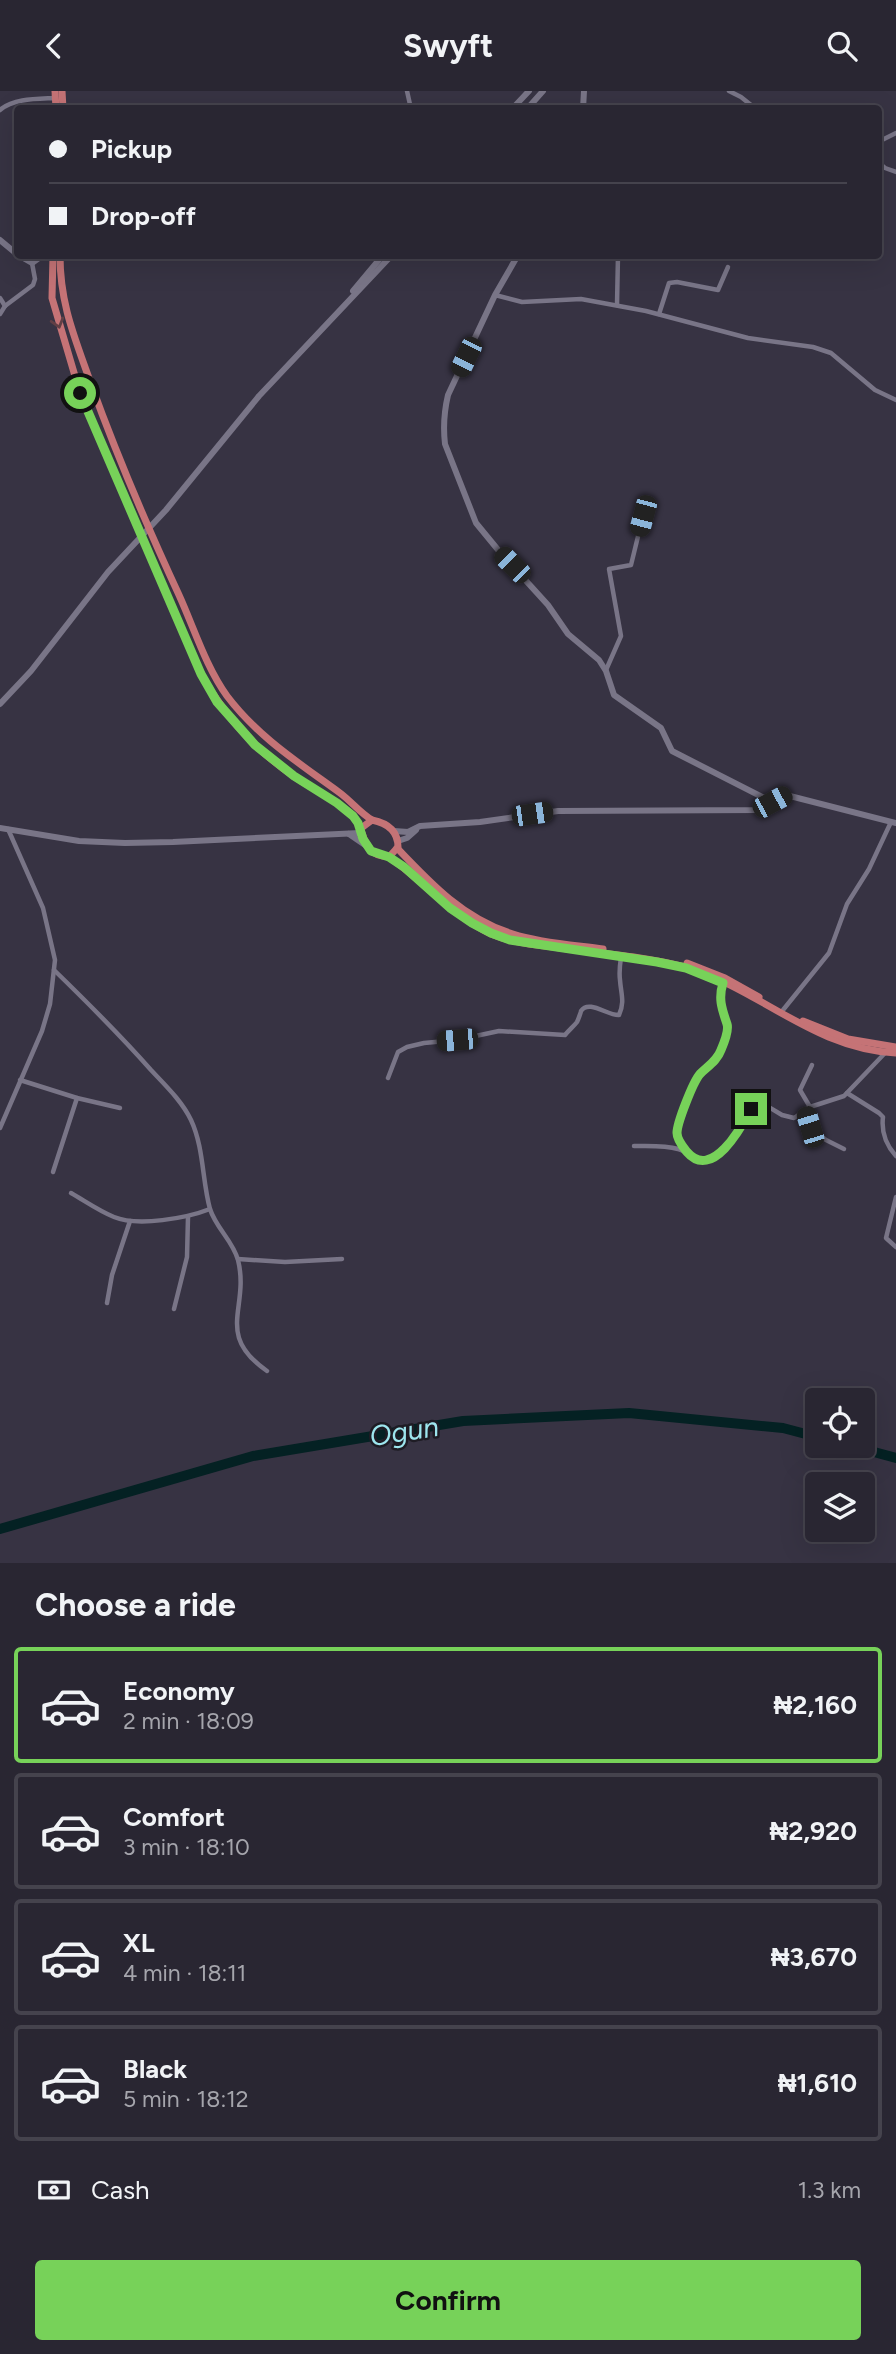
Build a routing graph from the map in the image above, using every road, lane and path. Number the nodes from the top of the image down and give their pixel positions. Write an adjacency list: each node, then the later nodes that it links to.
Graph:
1 (529, 91): 7 (street)
2 (543, 91): 8 (street)
3 (729, 91): 9 (street)
4 (59, 95): 6 (street)
5 (0, 101): 6 (street)
6 (6, 105): 10 (street)
7 (516, 105)
8 (531, 105)
9 (751, 105)
10 (0, 110)
11 (0, 240): 12 (street)
12 (14, 252)
13 (25, 259): 21 (street)
14 (38, 259): 21 (street)
15 (53, 259): 39 (main road, one-way to 39)
16 (60, 259): 35 (main road)
17 (380, 259): 29 (street)
18 (388, 259): 29 (street)
19 (515, 259): 23 (street)
20 (618, 259): 25 (street)
21 (32, 263): 26 (street)
22 (728, 267): 28 (street)
23 (495, 295): 25 (street); 32 (street)
24 (0, 298): 26 (street)
25 (617, 305): 28 (street)
26 (5, 306): 27 (street)
27 (0, 314)
28 (659, 314): 30 (street)
29 (316, 336): 33 (street)
30 (896, 400)
31 (643, 516): 32 (street)
32 (606, 670): 34 (street)
33 (0, 704)
34 (786, 795): 36 (street); 37 (street)
35 (372, 820): 39 (main road); 40 (main road)
36 (894, 823): 48 (street)
37 (420, 827): 40 (street); 42 (street)
38 (4, 828): 41 (street); 46 (street)
39 (360, 831): 41 (street); 43 (main road)
40 (394, 831): 42 (main road)
41 (348, 833): 43 (street)
42 (398, 845): 44 (main road); 48 (main road)
43 (368, 848): 44 (main road)
44 (389, 857): 45 (main road)
45 (621, 957): 47 (main road); 52 (street)
46 (54, 969): 53 (street); 66 (street)
47 (723, 983): 50 (main road); 61 (street)
48 (783, 1010): 49 (main road)
49 (896, 1050): 50 (main road)
50 (886, 1052): 54 (street)
51 (812, 1065): 57 (street)
52 (388, 1078)
53 (20, 1080): 55 (street); 58 (street)
54 (846, 1093): 57 (street); 62 (street)
55 (77, 1098): 56 (street); 63 (street)
56 (120, 1108)
57 (807, 1109): 60 (street); 61 (street)
58 (0, 1128)
59 (634, 1146): 61 (street)
60 (844, 1149)
61 (688, 1154)
62 (896, 1156)
63 (53, 1172)
64 (71, 1193): 68 (street)
65 (896, 1197): 69 (street)
66 (210, 1209): 67 (street); 70 (street)
67 (188, 1217): 68 (street); 73 (street)
68 (130, 1221): 72 (street)
69 (896, 1247)
70 (238, 1259): 71 (street); 74 (street)
71 (342, 1259)
72 (107, 1303)
73 (174, 1309)
74 (267, 1371)

